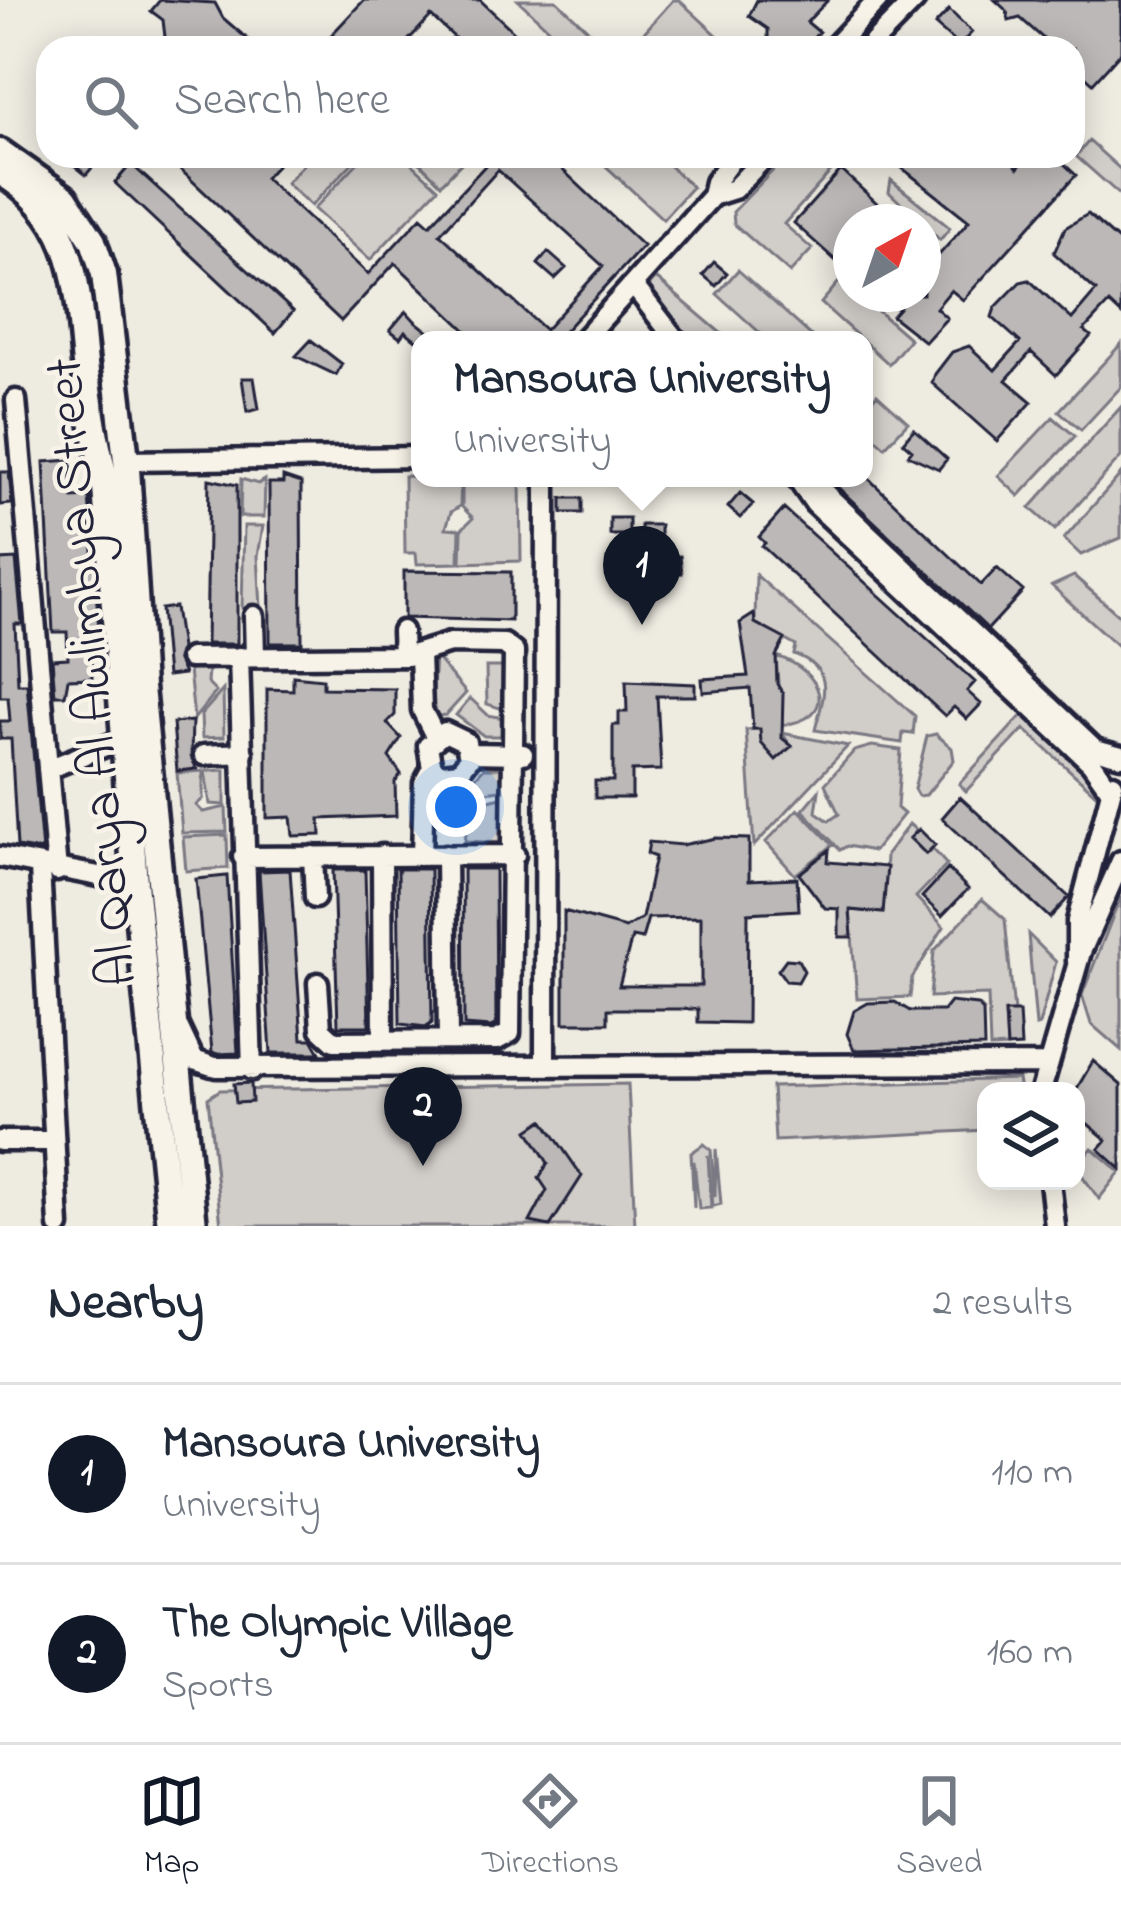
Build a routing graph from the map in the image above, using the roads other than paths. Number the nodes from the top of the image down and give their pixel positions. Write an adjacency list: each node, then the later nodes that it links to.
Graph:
1 (878, 0): 3 (street)
2 (915, 0): 4 (street)
3 (844, 36)
4 (880, 36)
5 (0, 152): 10 (main road, Al Qarya Al Awlimbya Street)
6 (725, 168): 9 (street)
7 (755, 168): 9 (street)
8 (0, 172): 10 (main road, Al Qarya Al Awlimbya Street)
9 (712, 196): 11 (street)
10 (87, 263): 16 (main road, Al Qarya Al Awlimbya Street); 24 (main road, Al Qarya Al Awlimbya Street)
11 (634, 286): 12 (street); 13 (street)
12 (592, 331)
13 (669, 331)
14 (16, 400): 35 (street)
15 (411, 457): 16 (street)
16 (126, 461): 24 (main road, Al Qarya Al Awlimbya Street)
17 (546, 487): 31 (street)
18 (811, 487): 25 (street)
19 (254, 616): 22 (street)
20 (402, 631): 21 (street)
21 (411, 655): 22 (street); 26 (street); 30 (street)
22 (247, 657): 23 (street); 28 (street)
23 (190, 658)
24 (130, 688): 27 (main road, Al Qarya Al Awlimbya Street); 50 (main road, Al Qarya Al Awlimbya Street)
25 (1026, 692): 33 (street); 36 (street)
26 (435, 736): 29 (street); 34 (street)
27 (122, 739): 35 (street); 46 (main road, Al Qarya Al Awlimbya Street)
28 (243, 753): 32 (street); 43 (street)
29 (470, 753): 30 (street); 34 (street)
30 (516, 754): 31 (street); 40 (street)
31 (546, 754): 54 (street)
32 (204, 755)
33 (1121, 756): 36 (street)
34 (432, 768): 38 (street)
35 (48, 769): 45 (street)
36 (1111, 791): 48 (street)
37 (382, 855): 38 (street); 42 (street); 52 (street)
38 (422, 855): 39 (street)
39 (446, 855): 40 (street); 51 (street)
40 (515, 855): 51 (street)
41 (0, 856): 45 (street)
42 (313, 856): 43 (street); 47 (street)
43 (243, 857): 55 (street)
44 (1121, 861): 48 (street)
45 (49, 869): 46 (street); 60 (street)
46 (135, 883): 63 (main road, Al Qarya Al Awlimbya Street)
47 (315, 898)
48 (1078, 965): 53 (street)
49 (318, 982): 52 (street)
50 (173, 1014): 56 (street); 58 (main road, Al Qarya Al Awlimbya Street)
51 (448, 1040): 52 (street)
52 (383, 1041)
53 (1049, 1064): 54 (street); 57 (street)
54 (545, 1066): 55 (street)
55 (252, 1070): 56 (street)
56 (218, 1071): 58 (street)
57 (1043, 1082)
58 (182, 1097): 64 (main road, Al Qarya Al Awlimbya Street)
59 (0, 1141): 60 (street)
60 (55, 1141): 62 (street)
61 (1051, 1190): 65 (street)
62 (59, 1226)
63 (170, 1226)
64 (194, 1226)
65 (1055, 1226)

